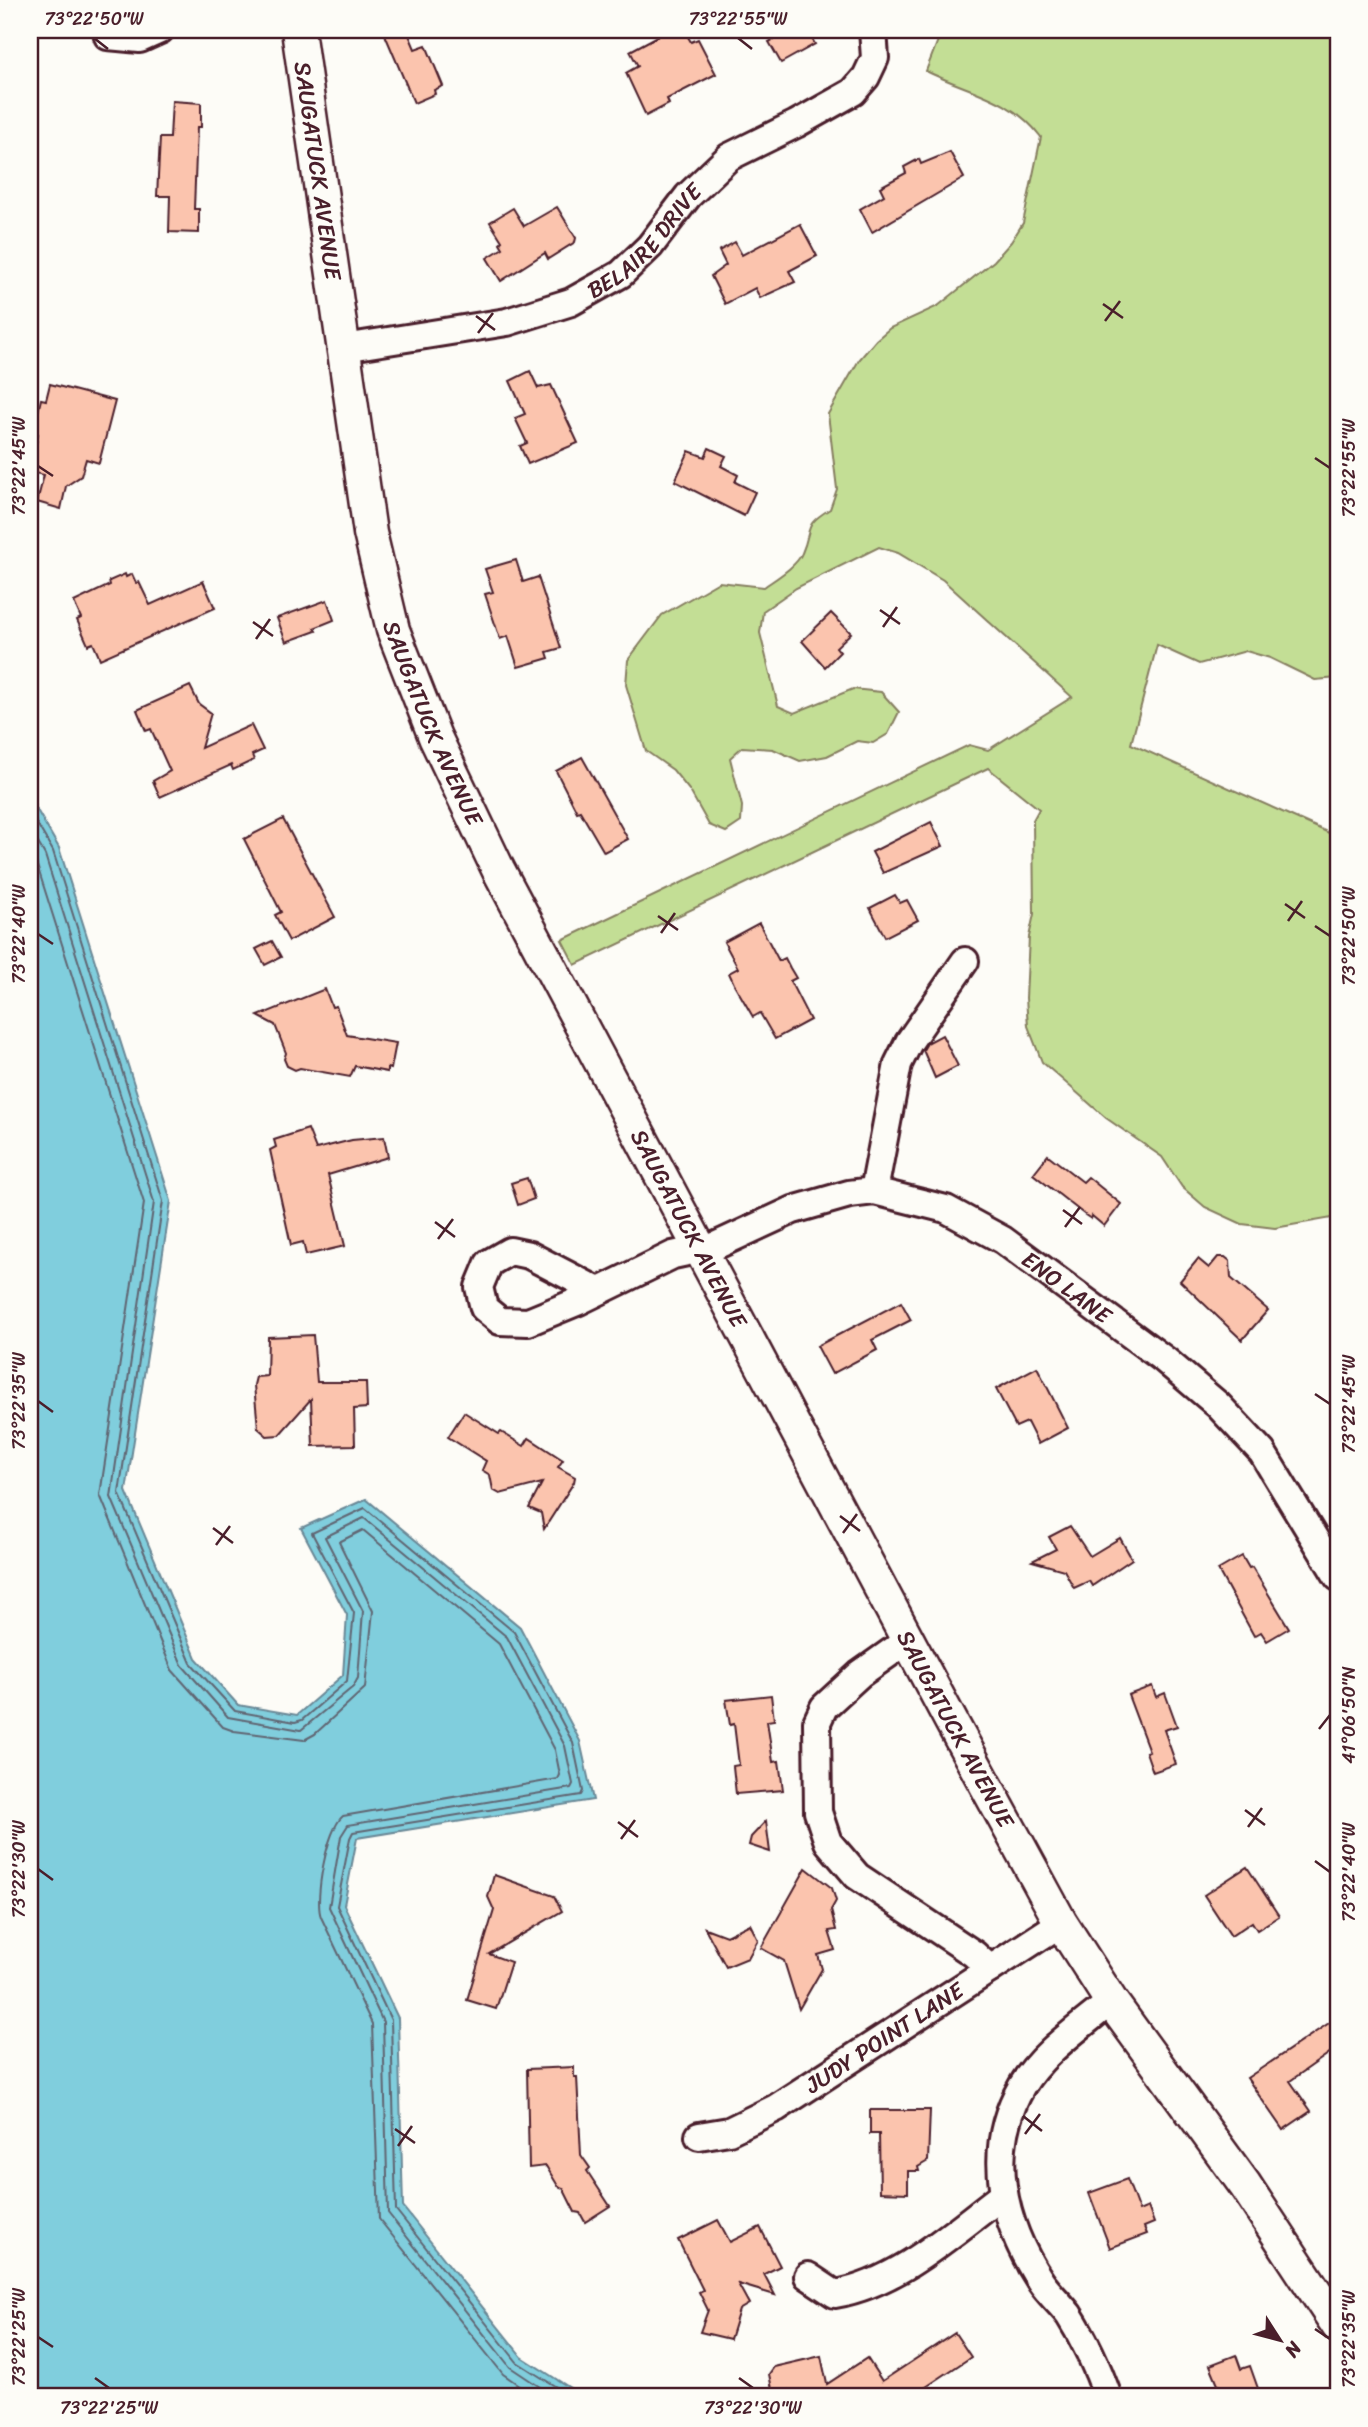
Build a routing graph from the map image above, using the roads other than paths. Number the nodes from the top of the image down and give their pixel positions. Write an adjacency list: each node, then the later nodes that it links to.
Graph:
1 (160, 30): 4 (street)
2 (298, 30): 5 (main road, SAUGATUCK AVENUE)
3 (873, 30): 5 (street, BELAIRE DRIVE)
4 (108, 36)
5 (344, 348): 8 (main road, SAUGATUCK AVENUE)
6 (965, 961): 7 (street)
7 (874, 1191): 8 (street, ENO LANE); 10 (street, ENO LANE)
8 (701, 1250): 9 (street, ENO LANE); 11 (main road, SAUGATUCK AVENUE)
9 (598, 1291)
10 (1338, 1577)
11 (908, 1640): 12 (main road, SAUGATUCK AVENUE); 13 (street)
12 (1061, 1923): 13 (street, JUDY POINT LANE); 14 (main road, SAUGATUCK AVENUE)
13 (990, 1969): 15 (street, JUDY POINT LANE)
14 (1111, 2001): 16 (street); 18 (main road, SAUGATUCK AVENUE)
15 (699, 2136)
16 (1004, 2194): 17 (street); 19 (street)
17 (808, 2276)
18 (1338, 2326)
19 (1108, 2397)

